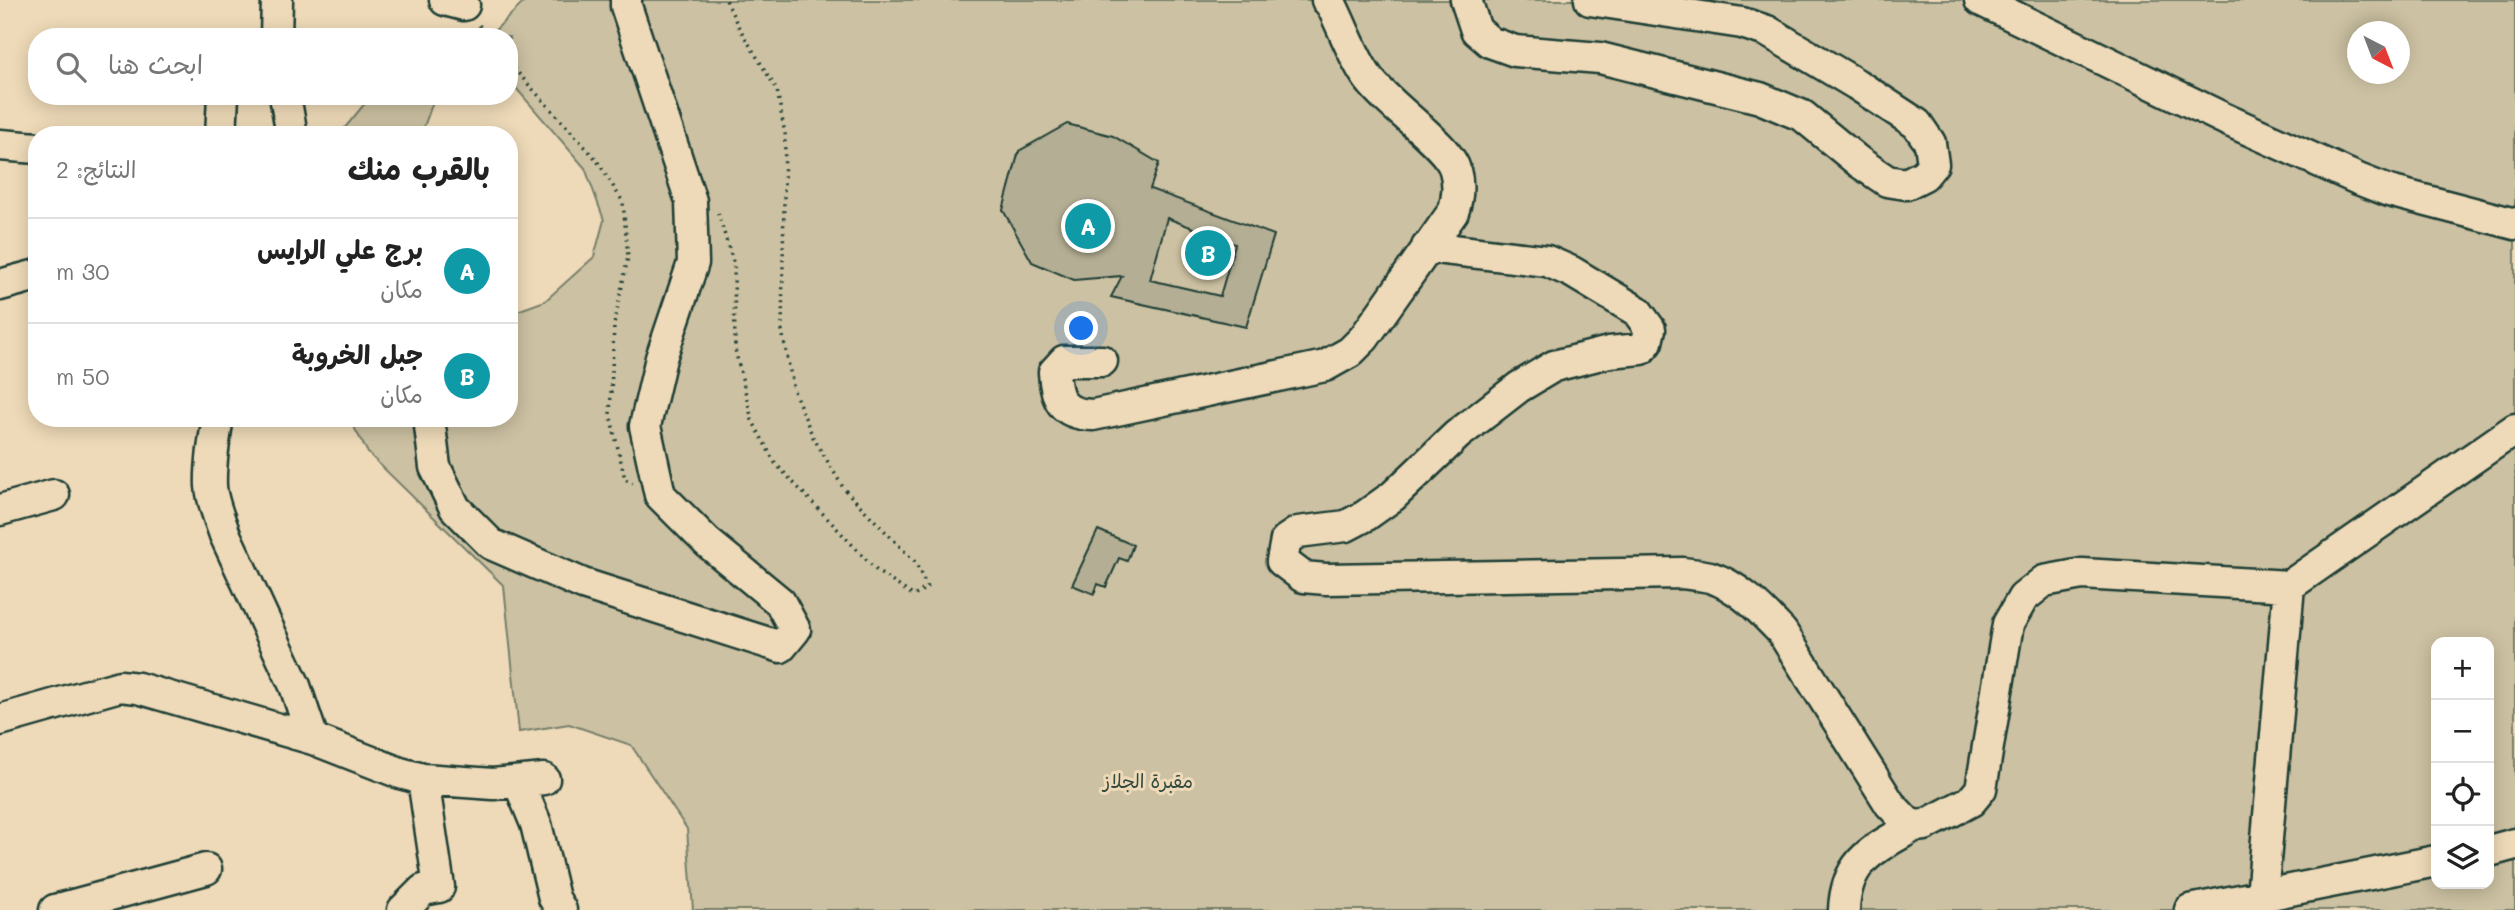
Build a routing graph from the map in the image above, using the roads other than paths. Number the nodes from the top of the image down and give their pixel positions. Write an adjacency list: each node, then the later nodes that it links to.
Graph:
1 (277, 0): 7 (street)
2 (626, 0): 20 (street)
3 (1327, 0): 15 (street)
4 (1466, 0): 5 (street)
5 (1590, 0)
6 (1980, 0): 14 (street)
7 (276, 28)
8 (223, 105): 10 (street)
9 (287, 105): 11 (street)
10 (221, 126)
11 (290, 126)
12 (0, 145): 13 (street)
13 (28, 147)
14 (2515, 224)
15 (1427, 247): 18 (street); 28 (street)
16 (28, 277): 17 (street)
17 (0, 285)
18 (1102, 361)
19 (217, 427): 26 (street)
20 (430, 427)
21 (2515, 429): 24 (street)
22 (54, 495): 23 (street)
23 (0, 510)
24 (2289, 586): 28 (street); 33 (street)
25 (0, 720): 26 (street)
26 (313, 740): 27 (street)
27 (423, 779): 35 (street); 36 (street)
28 (1914, 826): 37 (street)
29 (2515, 844): 30 (street)
30 (2494, 850)
31 (2431, 862): 33 (street)
32 (206, 869): 34 (street)
33 (2262, 896): 38 (street)
34 (55, 910)
35 (403, 910)
36 (561, 910)
37 (1844, 910)
38 (2190, 910)

